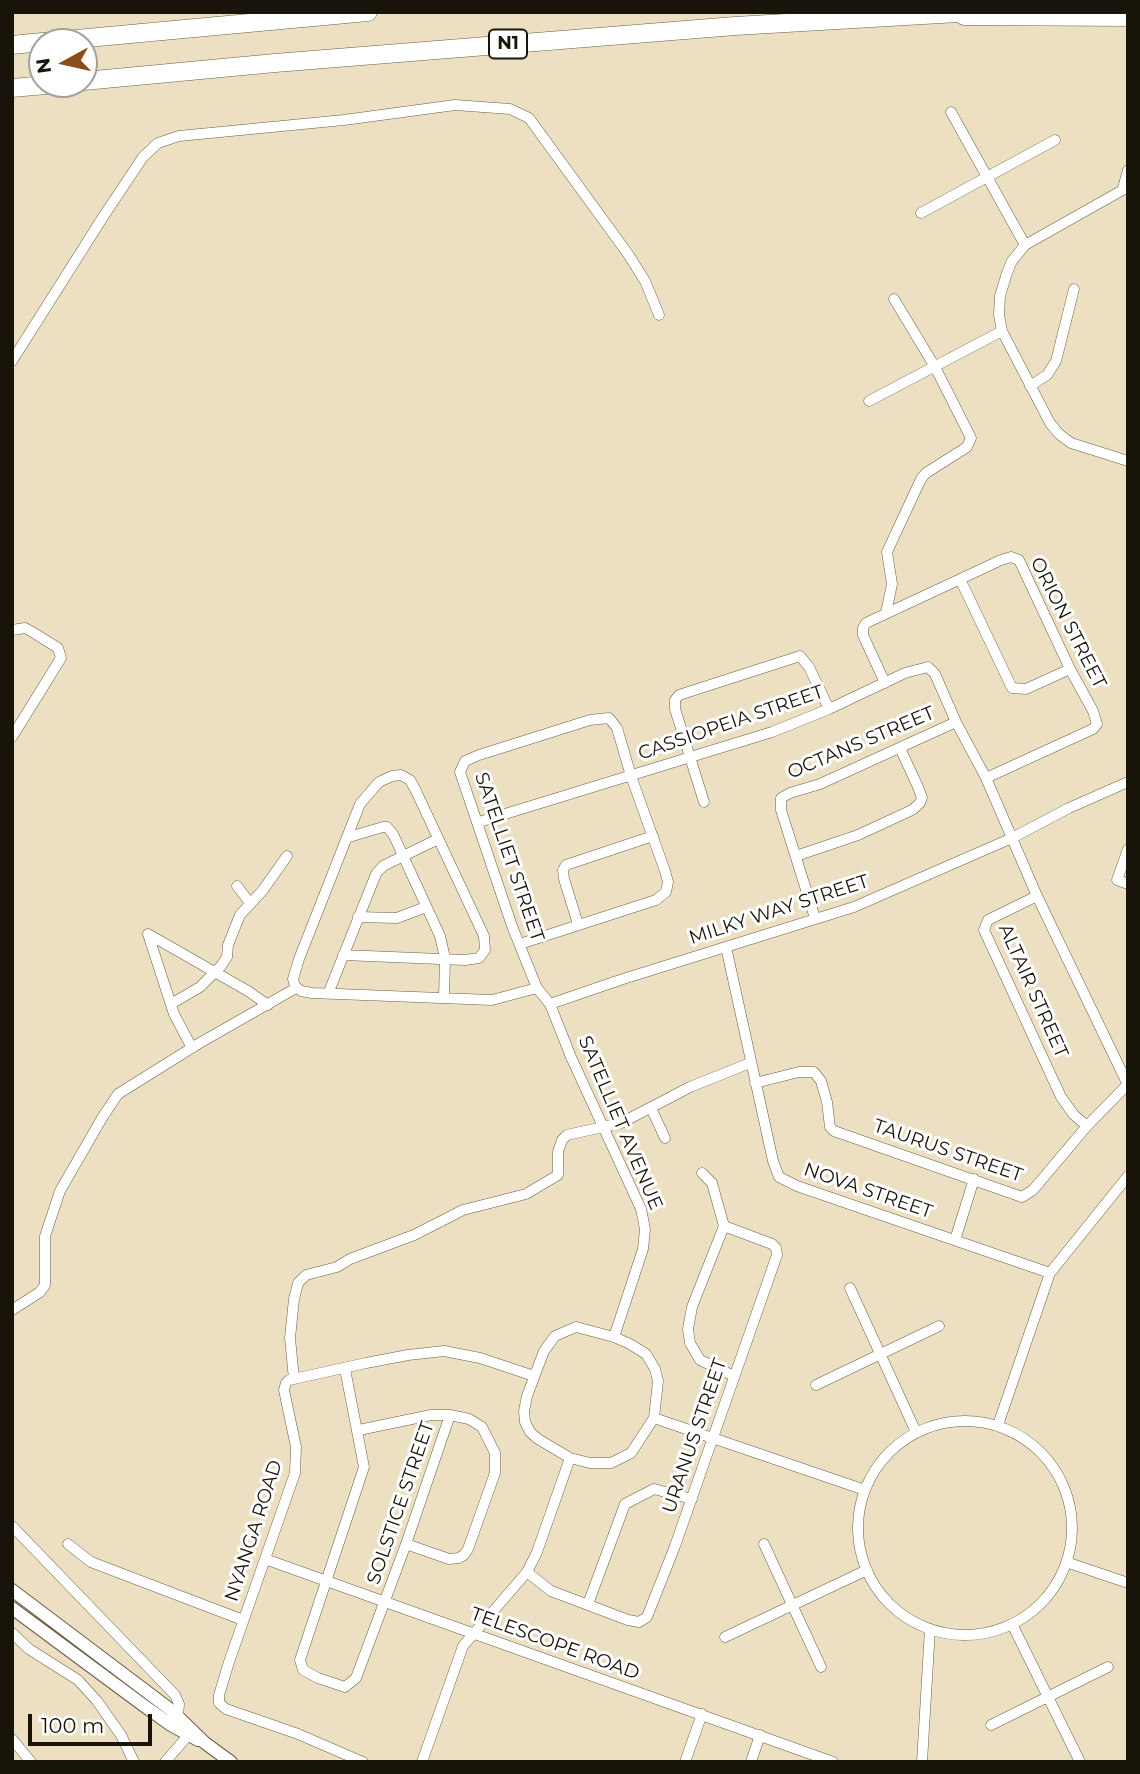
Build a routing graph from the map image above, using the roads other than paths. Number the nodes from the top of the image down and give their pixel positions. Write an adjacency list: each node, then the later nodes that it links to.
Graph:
1 (368, 12): 5 (highway)
2 (975, 12): 3 (highway, N1)
3 (933, 15): 4 (highway); 6 (highway, N1)
4 (1128, 17)
5 (98, 37)
6 (98, 80)
7 (951, 112): 10 (street)
8 (1055, 140): 10 (street)
9 (1128, 170): 11 (street)
10 (987, 177): 12 (street); 13 (street)
11 (1126, 187): 13 (street)
12 (921, 213)
13 (1025, 245): 17 (street)
14 (1074, 289): 20 (street)
15 (894, 299): 19 (street)
16 (659, 315): 18 (street)
17 (1002, 331): 19 (street); 20 (street)
18 (12, 361)
19 (935, 367): 21 (street); 24 (street)
20 (1030, 386): 22 (street)
21 (869, 401)
22 (1128, 461)
23 (960, 579): 24 (street, ORION STREET); 26 (street); 26 (street, ORION STREET)
24 (886, 613): 27 (street, ORION STREET)
25 (12, 630): 30 (street)
26 (1070, 669): 34 (street, ORION STREET)
27 (885, 683): 28 (street, CASSIOPEIA STREET); 29 (street, CASSIOPEIA STREET)
28 (829, 709): 32 (street, CASSIOPEIA STREET); 32 (street)
29 (956, 722): 31 (street, OCTANS STREET); 34 (street, CASSIOPEIA STREET)
30 (12, 737)
31 (900, 748): 45 (street, OCTANS STREET); 45 (street)
32 (690, 756): 33 (street, CASSIOPEIA STREET); 36 (street)
33 (631, 776): 37 (street, CASSIOPEIA STREET); 37 (street, SATELLIET STREET); 38 (street)
34 (986, 778): 40 (street, CASSIOPEIA STREET)
35 (1128, 782): 40 (street, MILKY WAY STREET)
36 (704, 802)
37 (479, 822): 54 (street, SATELLIET STREET)
38 (653, 836): 53 (street); 53 (street)
39 (349, 837): 41 (street); 44 (street); 59 (street)
40 (1012, 838): 48 (street, CASSIOPEIA STREET); 52 (street, MILKY WAY STREET)
41 (438, 839): 44 (street); 57 (street)
42 (1128, 849): 46 (street)
43 (287, 856): 49 (street)
44 (404, 856): 50 (street); 51 (street)
45 (796, 856): 52 (street, OCTANS STREET)
46 (1128, 884)
47 (237, 886): 49 (street)
48 (1037, 896): 69 (street, CASSIOPEIA STREET); 72 (street, ALTAIR STREET)
49 (250, 903): 58 (street)
50 (426, 907): 51 (street); 57 (street)
51 (358, 917): 56 (street)
52 (815, 918): 55 (street, MILKY WAY STREET)
53 (578, 924): 54 (street)
54 (520, 944): 60 (street, SATELLIET STREET)
55 (726, 947): 64 (street, MILKY WAY STREET); 67 (street, NOVA STREET)
56 (343, 955): 57 (street); 61 (street)
57 (445, 958): 62 (street)
58 (216, 973): 63 (street); 63 (street); 65 (street)
59 (296, 988): 61 (street); 65 (street)
60 (537, 988): 62 (street); 64 (street, SATELLIET STREET)
61 (328, 994): 62 (street)
62 (444, 998)
63 (171, 1004): 66 (street)
64 (550, 1004): 71 (street, SATELLIET AVENUE)
65 (268, 1005): 66 (street)
66 (192, 1048): 81 (street)
67 (750, 1063): 68 (street, NOVA STREET); 70 (street)
68 (755, 1083): 76 (street, TAURUS STREET); 78 (street, NOVA STREET)
69 (1127, 1085): 72 (street, TAURUS STREET)
70 (651, 1108): 71 (street); 73 (street)
71 (603, 1126): 83 (street, SATELLIET AVENUE); 88 (street, NYANGA ROAD)
72 (1087, 1126): 76 (street, TAURUS STREET)
73 (666, 1138)
74 (702, 1173): 77 (street)
75 (1128, 1176): 79 (street)
76 (974, 1180): 78 (street)
77 (724, 1226): 87 (street); 87 (street, URANUS STREET)
78 (954, 1240): 79 (street, NOVA STREET)
79 (1050, 1273): 92 (street)
80 (850, 1288): 84 (street)
81 (12, 1310)
82 (939, 1326): 84 (street)
83 (614, 1337): 86 (street); 91 (street)
84 (880, 1354): 89 (street); 94 (street)
85 (345, 1369): 86 (street); 88 (street); 93 (street)
86 (534, 1376): 96 (street)
87 (734, 1376): 95 (street, URANUS STREET)
88 (294, 1379): 103 (street, NYANGA ROAD)
89 (816, 1385)
90 (450, 1415): 93 (street); 101 (street, SOLSTICE STREET); 101 (street)
91 (654, 1418): 95 (street); 96 (street)
92 (998, 1425): 94 (street); 104 (street)
93 (359, 1430): 107 (street)
94 (916, 1432): 97 (street)
95 (714, 1437): 97 (street); 98 (street, URANUS STREET)
96 (570, 1458): 106 (street)
97 (865, 1490): 105 (street)
98 (692, 1499): 111 (street); 111 (street, URANUS STREET)
99 (12, 1526): 124 (street)
100 (68, 1544): 114 (street)
101 (406, 1544): 110 (street, SOLSTICE STREET)
102 (764, 1544): 112 (street)
103 (265, 1559): 107 (street, TELESCOPE ROAD); 114 (street, NYANGA ROAD)
104 (1066, 1562): 108 (street); 115 (street)
105 (867, 1570): 112 (street); 116 (street)
106 (527, 1573): 111 (street, URANUS STREET); 118 (street)
107 (327, 1581): 110 (street, TELESCOPE ROAD); 110 (street, SOLSTICE STREET)
108 (1128, 1583)
109 (12, 1590): 124 (main road)
110 (385, 1602): 118 (street, TELESCOPE ROAD)
111 (588, 1604)
112 (792, 1605): 119 (street); 120 (street)
113 (12, 1608): 126 (main road)
114 (243, 1619): 134 (street, NYANGA ROAD)
115 (1012, 1624): 116 (street); 122 (street)
116 (930, 1629): 139 (street)
117 (12, 1633): 131 (street)
118 (473, 1633): 123 (street, TELESCOPE ROAD); 135 (street)
119 (725, 1637)
120 (821, 1667)
121 (1108, 1667): 122 (street)
122 (1048, 1697): 125 (street); 140 (street)
123 (702, 1714): 127 (street, TELESCOPE ROAD); 136 (street)
124 (178, 1716): 126 (main road)
125 (991, 1725)
126 (190, 1732): 132 (street); 133 (main road)
127 (760, 1735): 129 (street, TELESCOPE ROAD); 137 (street)
128 (14, 1744): 130 (street)
129 (818, 1759): 138 (street, TELESCOPE ROAD)
130 (31, 1762)
131 (134, 1762)
132 (165, 1762)
133 (231, 1762)
134 (363, 1762)
135 (422, 1762)
136 (685, 1762)
137 (751, 1762)
138 (833, 1762)
139 (922, 1762)
140 (1080, 1762)

